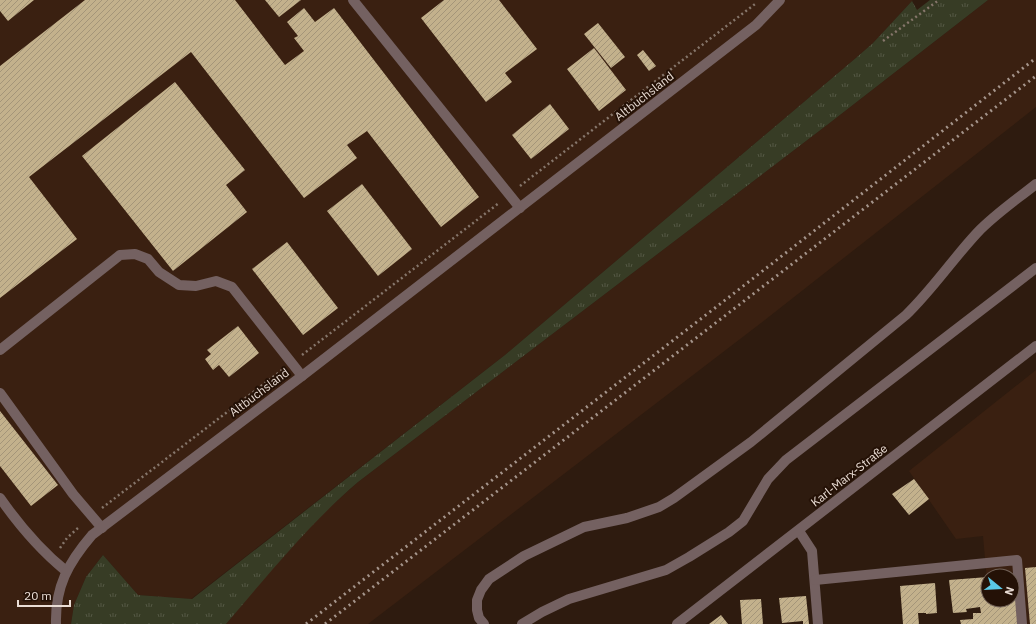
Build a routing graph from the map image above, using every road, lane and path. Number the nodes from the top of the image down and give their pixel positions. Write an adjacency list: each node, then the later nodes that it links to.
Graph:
1 (353, 0): 7 (street)
2 (780, 0): 8 (street, Altbuchsland)
3 (939, 0): 5 (path)
4 (758, 2): 7 (path)
5 (883, 41)
6 (1036, 184): 23 (street)
7 (509, 194): 8 (street); 12 (path)
8 (520, 208): 13 (street, Altbuchsland)
9 (1036, 268): 24 (street)
10 (1036, 346): 18 (street, Karl-Marx-Straße)
11 (0, 350): 12 (street)
12 (292, 363): 13 (street); 16 (path)
13 (302, 376): 17 (street, Altbuchsland)
14 (0, 393): 16 (street)
15 (0, 498): 19 (street)
16 (92, 516): 17 (street); 19 (path)
17 (102, 528): 20 (street, Altbuchsland)
18 (799, 530): 21 (street); 25 (street, Karl-Marx-Straße)
19 (51, 559): 20 (street)
20 (66, 571): 22 (street, Altbuchsland)
21 (815, 580): 26 (street); 27 (street)
22 (56, 624)
23 (484, 624)
24 (522, 624)
25 (677, 624)
26 (818, 624)
27 (1022, 624)

